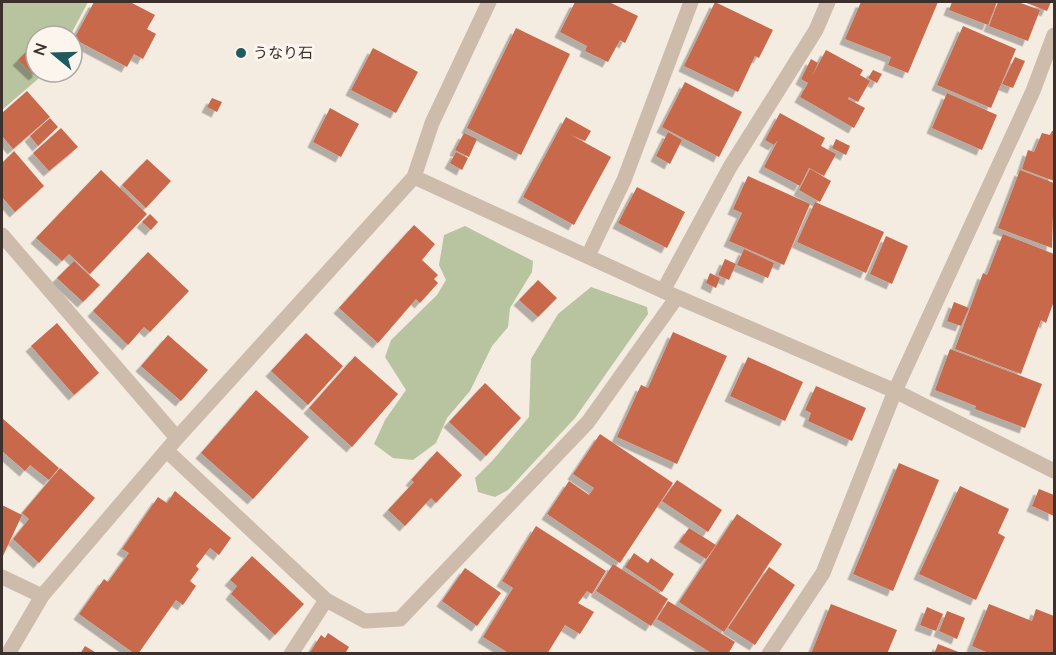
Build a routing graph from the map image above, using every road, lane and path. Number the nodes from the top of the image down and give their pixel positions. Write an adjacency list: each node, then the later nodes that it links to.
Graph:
1 (489, 2): 5 (street)
2 (692, 2): 7 (street)
3 (828, 2): 8 (street)
4 (1054, 35): 9 (street)
5 (414, 177): 7 (street); 10 (street)
6 (2, 235): 10 (street)
7 (588, 256): 8 (street)
8 (670, 294): 9 (street); 15 (street)
9 (895, 392): 12 (street); 18 (street)
10 (177, 438): 11 (street)
11 (167, 451): 14 (street); 15 (street)
12 (1054, 471)
13 (2, 577): 14 (street)
14 (42, 596): 16 (street)
15 (326, 600): 17 (street)
16 (8, 654)
17 (291, 654)
18 (769, 654)

